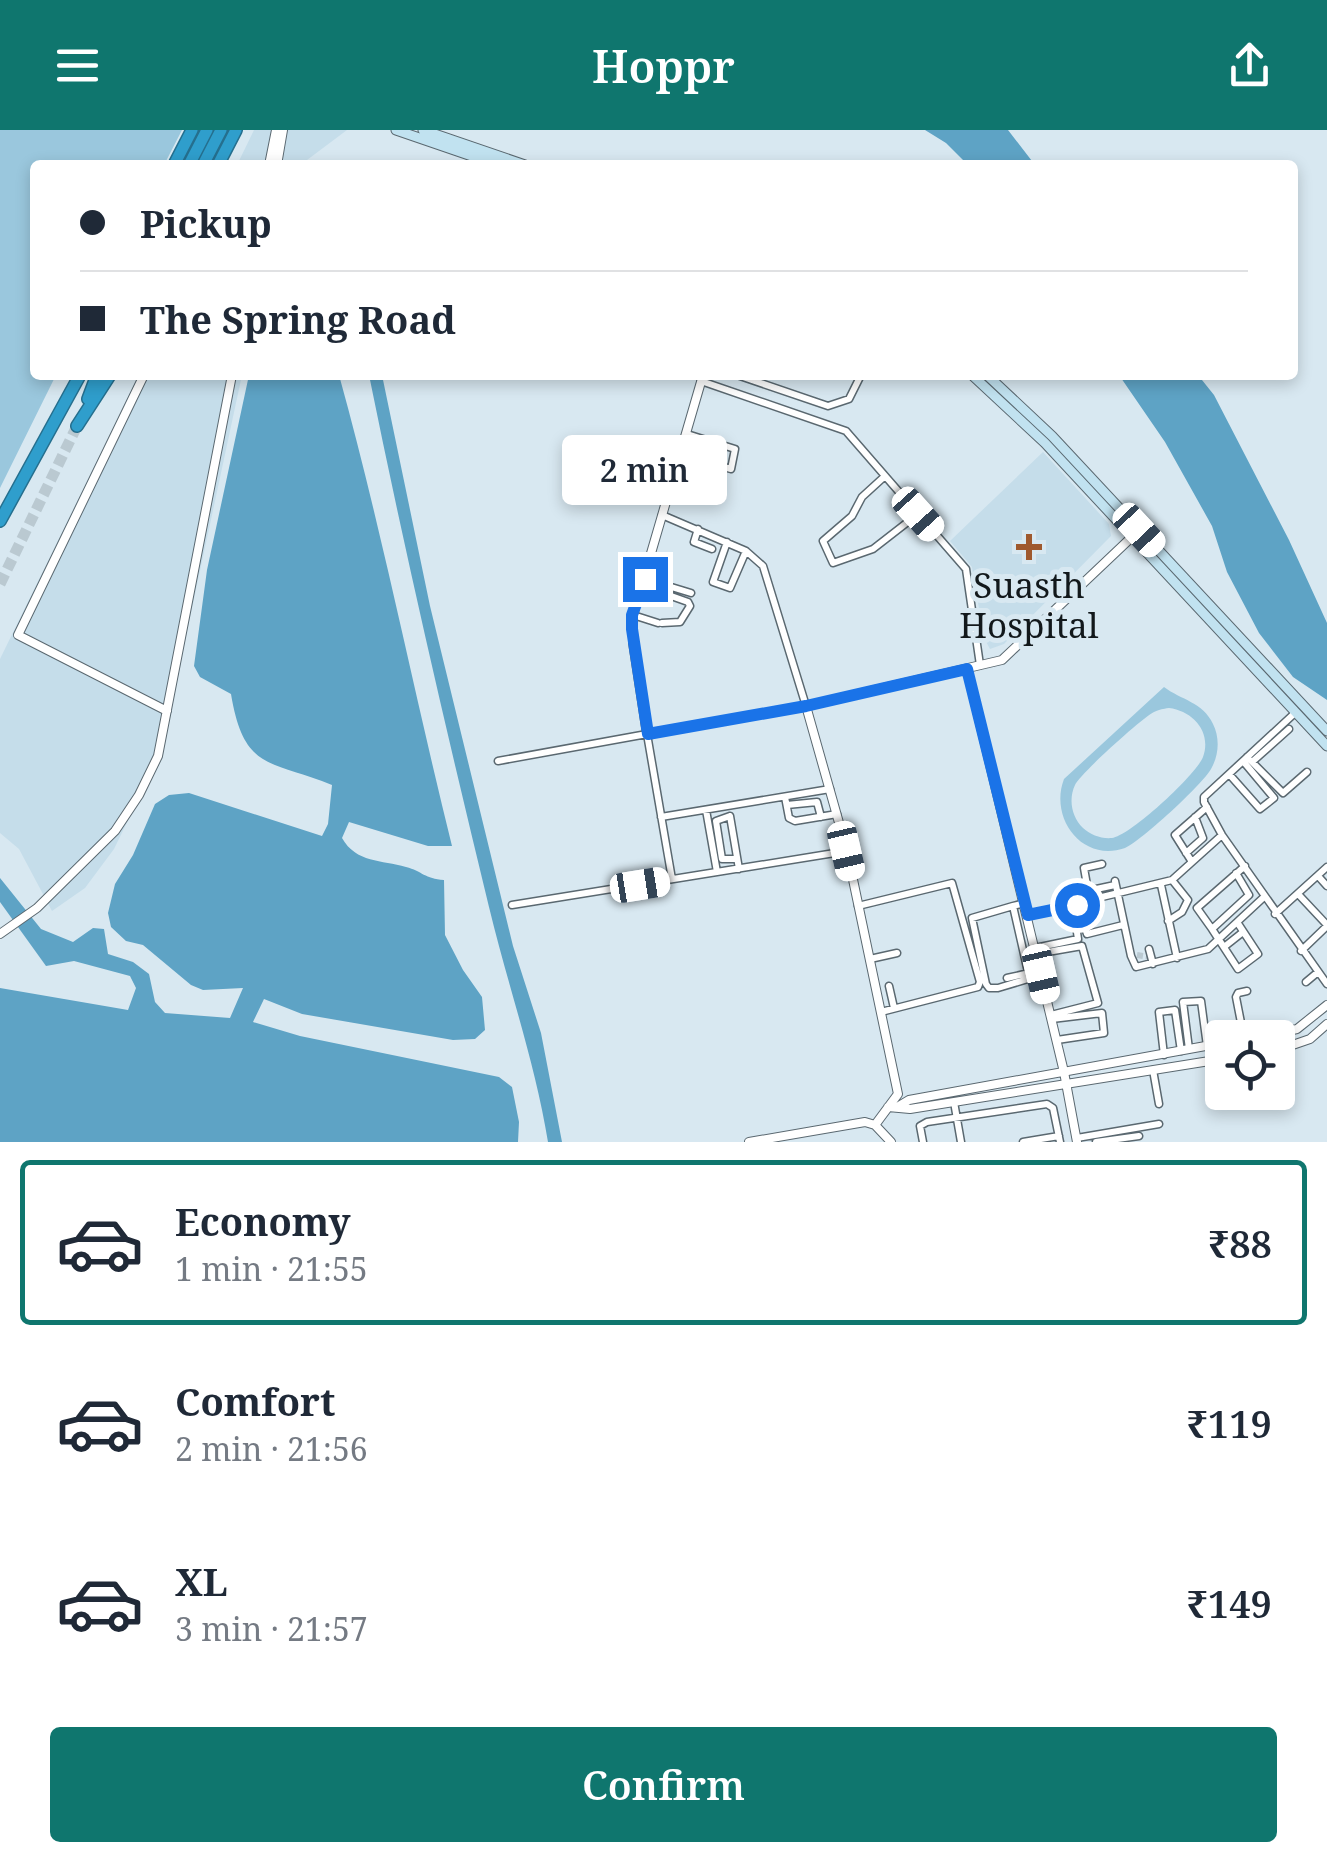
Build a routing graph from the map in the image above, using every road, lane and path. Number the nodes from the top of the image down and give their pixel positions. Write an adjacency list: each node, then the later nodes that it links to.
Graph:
1 (192, 130): 8 (highway)
2 (206, 130): 9 (highway)
3 (221, 130): 10 (highway)
4 (236, 130): 11 (highway)
5 (280, 130): 12 (street); 13 (street)
6 (424, 130): 15 (main road)
7 (401, 132): 14 (main road)
8 (177, 160)
9 (191, 160)
10 (206, 160)
11 (221, 160)
12 (271, 160)
13 (277, 160)
14 (483, 160)
15 (511, 160)
16 (68, 380): 28 (highway)
17 (77, 380): 28 (highway)
18 (95, 380): 19 (highway)
19 (107, 380)
20 (142, 380): 48 (street)
21 (231, 380): 48 (street)
22 (701, 380): 29 (street)
23 (708, 380): 33 (street)
24 (752, 380): 25 (street)
25 (858, 380)
26 (977, 380): 38 (main road)
27 (992, 380): 38 (main road)
28 (57, 416): 36 (highway)
29 (687, 434): 30 (street); 31 (street)
30 (698, 438): 32 (street); 32 (street)
31 (680, 455): 32 (street); 35 (street)
32 (692, 459)
33 (885, 476): 34 (street); 34 (street)
34 (918, 514): 45 (street)
35 (662, 515): 37 (street); 42 (street)
36 (0, 521)
37 (698, 529): 39 (street); 39 (street)
38 (1136, 534): 45 (street); 49 (main road); 51 (main road)
39 (717, 537): 40 (street)
40 (727, 542): 41 (street); 41 (street)
41 (746, 551): 47 (street)
42 (644, 582): 43 (street); 44 (street); 44 (street)
43 (691, 594)
44 (632, 615): 52 (street)
45 (980, 666): 46 (street)
46 (967, 669): 47 (street); 90 (street)
47 (806, 706): 52 (street); 59 (street)
48 (167, 711): 104 (street)
49 (1296, 712): 53 (street); 54 (main road)
50 (1289, 729): 53 (street)
51 (1327, 732)
52 (648, 734): 55 (street); 66 (street)
53 (1274, 737): 56 (street)
54 (1327, 746)
55 (498, 760)
56 (1247, 762): 57 (street); 58 (street); 58 (street)
57 (1307, 772)
58 (1231, 776): 62 (street)
59 (830, 789): 60 (street); 64 (street)
60 (786, 801): 61 (street); 67 (street); 67 (street)
61 (728, 807): 63 (street); 65 (street)
62 (1207, 807): 68 (street); 69 (street)
63 (706, 810): 66 (street); 78 (street)
64 (837, 814): 67 (street); 70 (street)
65 (730, 816): 72 (street); 72 (street)
66 (661, 817): 82 (street)
67 (821, 817)
68 (1195, 818): 71 (street); 71 (street)
69 (1222, 835): 73 (street); 75 (street)
70 (846, 851): 76 (street); 92 (street)
71 (1186, 853): 73 (street)
72 (737, 859): 76 (street)
73 (1192, 862): 81 (street)
74 (1102, 864): 85 (street)
75 (1245, 866): 79 (street); 88 (street)
76 (739, 868): 78 (street)
77 (1327, 868): 80 (street)
78 (717, 872): 82 (street)
79 (1236, 872): 102 (street); 102 (street)
80 (1318, 876): 84 (street); 86 (street)
81 (1174, 878): 83 (street); 97 (street)
82 (672, 880): 91 (street)
83 (1161, 885): 87 (street); 97 (street)
84 (1327, 886)
85 (1087, 891): 87 (street); 89 (street)
86 (1298, 894): 95 (street); 101 (street)
87 (1117, 896): 89 (street); 100 (street)
88 (1264, 898): 95 (street); 99 (street)
89 (1090, 902): 94 (street)
90 (1024, 903): 93 (street); 96 (street)
91 (512, 906)
92 (858, 906): 111 (street); 121 (street)
93 (1013, 906): 114 (street); 114 (street)
94 (1075, 906): 96 (street); 100 (street); 108 (street)
95 (1275, 914): 107 (street)
96 (1028, 915): 108 (street)
97 (1172, 916): 110 (street)
98 (1114, 918): 100 (street)
99 (1237, 922): 103 (street); 105 (street)
100 (1120, 926): 110 (street)
101 (1327, 926): 107 (street)
102 (1212, 929): 105 (street)
103 (1244, 932): 106 (street); 106 (street)
104 (0, 934)
105 (1219, 938): 106 (street); 110 (street)
106 (1224, 948)
107 (1301, 950): 113 (street)
108 (1036, 951): 112 (street); 123 (street)
109 (897, 953): 111 (street)
110 (1176, 958)
111 (870, 959): 122 (street)
112 (1040, 972): 114 (street); 123 (street)
113 (1318, 972): 116 (street); 117 (street)
114 (1029, 975): 115 (street)
115 (1006, 978)
116 (1306, 982)
117 (1327, 984)
118 (888, 986): 121 (street)
119 (1247, 991): 124 (street)
120 (1327, 1005): 126 (street)
121 (894, 1008): 122 (street)
122 (881, 1012): 143 (street)
123 (1051, 1017): 129 (street); 129 (street)
124 (1240, 1020)
125 (1327, 1024): 133 (street)
126 (1295, 1028)
127 (1205, 1034): 128 (street)
128 (1183, 1038): 130 (street); 130 (street); 131 (street); 134 (street)
129 (1057, 1040): 138 (street)
130 (1162, 1040): 135 (street)
131 (1205, 1041)
132 (1205, 1041): 134 (street)
133 (1295, 1044)
134 (1185, 1050): 135 (street)
135 (1164, 1054): 138 (street)
136 (1205, 1062): 137 (street)
137 (1153, 1070): 139 (street); 141 (street)
138 (1064, 1072): 139 (street); 142 (street)
139 (1066, 1084): 140 (street); 149 (street)
140 (954, 1102): 142 (street); 144 (street)
141 (1159, 1104)
142 (899, 1106): 143 (street)
143 (888, 1107): 145 (street)
144 (957, 1118): 148 (street); 152 (street); 153 (street)
145 (876, 1124): 150 (street); 151 (street)
146 (1159, 1124): 149 (street)
147 (1139, 1136): 155 (street)
148 (1059, 1139): 154 (street)
149 (1077, 1140)
150 (750, 1142)
151 (891, 1142)
152 (923, 1142)
153 (960, 1142)
154 (1026, 1142)
155 (1096, 1142)

